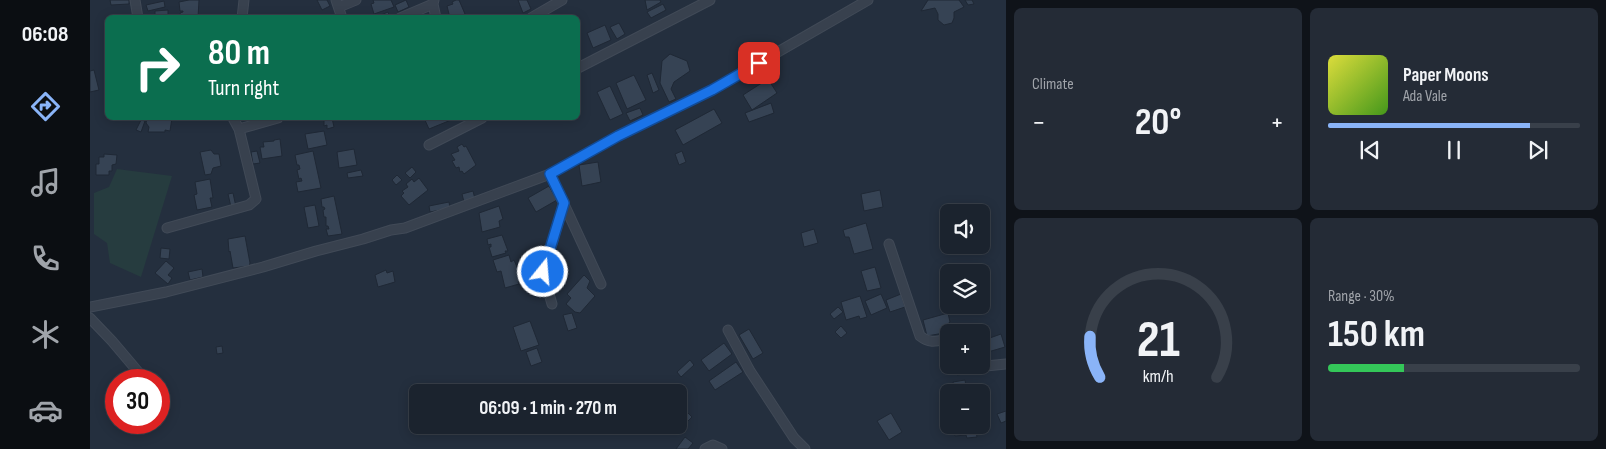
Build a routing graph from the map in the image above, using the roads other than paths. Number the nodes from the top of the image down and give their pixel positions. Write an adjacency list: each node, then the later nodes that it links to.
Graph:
1 (135, 0): 9 (street)
2 (244, 0): 10 (street)
3 (356, 0): 8 (street)
4 (562, 0): 13 (street)
5 (710, 0): 14 (street)
6 (868, 0): 20 (street)
7 (434, 2): 11 (street); 12 (street)
8 (337, 4)
9 (138, 15)
10 (242, 15)
11 (406, 15)
12 (436, 15)
13 (536, 15)
14 (580, 67)
15 (234, 120): 18 (street)
16 (271, 120): 18 (street)
17 (478, 120): 19 (street)
18 (239, 129): 22 (street)
19 (429, 145)
20 (550, 174): 21 (street); 26 (street)
21 (564, 203): 24 (street); 25 (street)
22 (167, 228)
23 (889, 244): 29 (street)
24 (601, 284)
25 (552, 304)
26 (90, 307)
27 (90, 318): 32 (street)
28 (728, 330): 35 (street)
29 (940, 341)
30 (1006, 364): 31 (street)
31 (990, 366)
32 (136, 369)
33 (705, 449): 34 (street)
34 (722, 449)
35 (805, 449)

